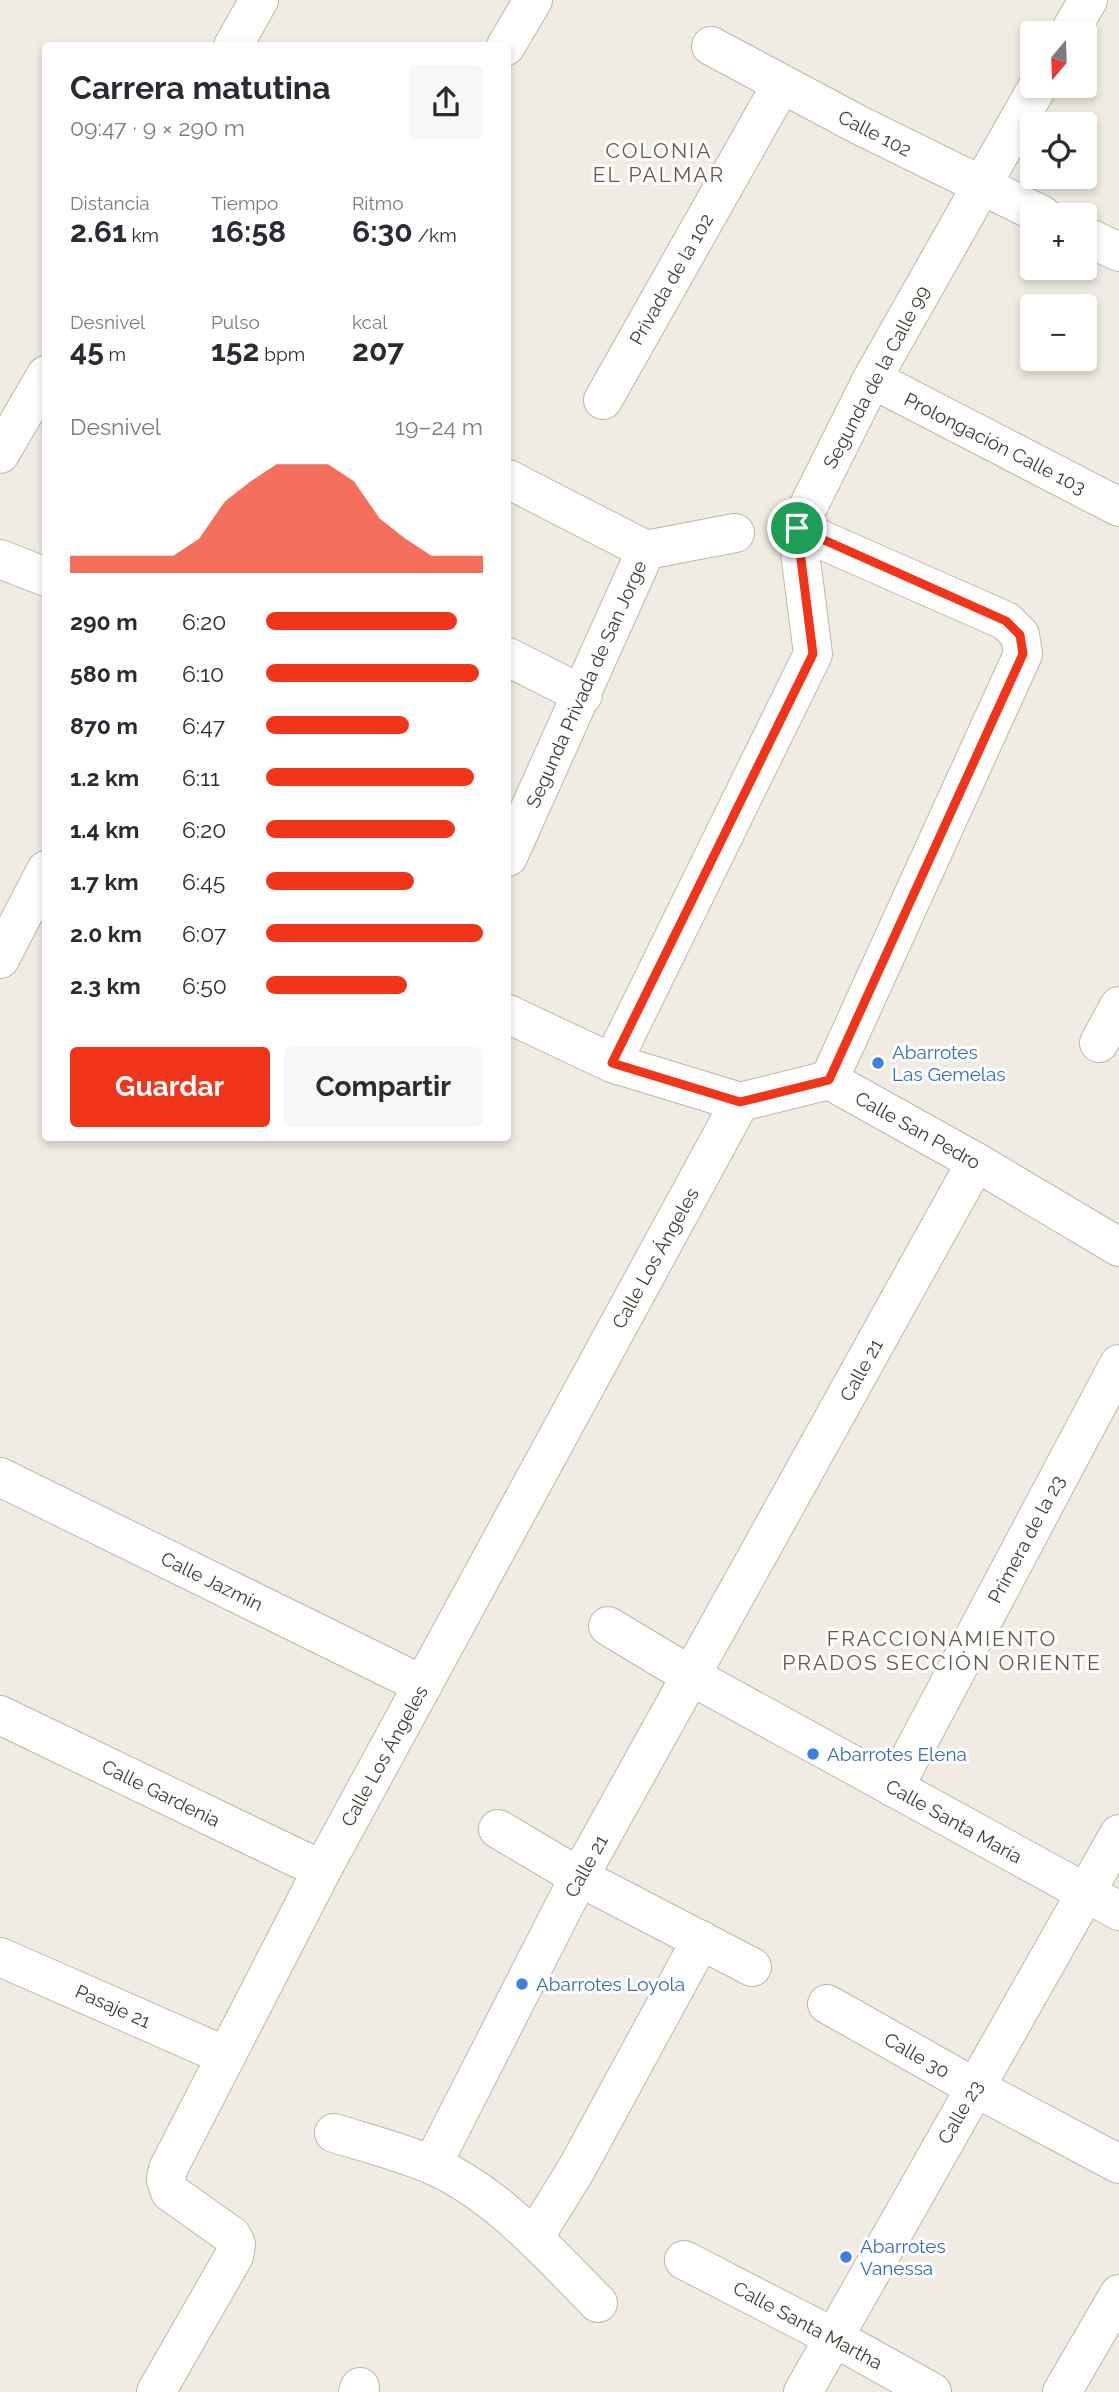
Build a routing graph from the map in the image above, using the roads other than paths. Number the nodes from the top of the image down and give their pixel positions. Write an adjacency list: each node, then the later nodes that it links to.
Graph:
1 (259, 0): 5 (street)
2 (533, 0): 6 (street)
3 (1088, 0): 4 (street)
4 (1076, 21)
5 (235, 42)
6 (508, 42)
7 (711, 46): 8 (street, Calle 102)
8 (780, 85): 10 (street, Calle 102); 16 (street, Privada de la 102)
9 (1031, 98): 10 (street, Segunda de la Calle 99)
10 (980, 185): 11 (street, Calle 102); 14 (street, Segunda de la Calle 99)
11 (1020, 204)
12 (1097, 242): 13 (street)
13 (1119, 253)
14 (872, 380): 19 (street, Prolongación Calle 103); 20 (street, Segunda de la Calle 99)
15 (42, 382): 17 (street)
16 (603, 400)
17 (0, 454)
18 (511, 482): 22 (street)
19 (1119, 507)
20 (797, 528): 33 (street); 34 (street)
21 (734, 533): 22 (street)
22 (646, 550): 26 (street, Segunda Privada de San Jorge)
23 (0, 559): 24 (street)
24 (42, 575)
25 (511, 659): 26 (street)
26 (583, 695): 27 (street, Segunda Privada de San Jorge)
27 (511, 851)
28 (42, 878): 29 (street)
29 (0, 959)
30 (1119, 1006): 32 (street)
31 (511, 1015): 33 (street)
32 (1099, 1043)
33 (612, 1063): 35 (street)
34 (829, 1080): 35 (street); 36 (street, Calle San Pedro)
35 (740, 1102): 42 (street, Calle Los Ángeles)
36 (976, 1162): 37 (street, Calle San Pedro); 41 (street, Calle 21)
37 (1119, 1247)
38 (1119, 1364): 44 (street, Primera de la 23)
39 (0, 1477): 42 (street, Calle Jazmín)
40 (608, 1626): 41 (street, Calle Santa María)
41 (691, 1676): 44 (street, Calle Santa María); 48 (street, Calle 21)
42 (423, 1685): 47 (street, Calle Los Ángeles)
43 (0, 1715): 47 (street, Calle Gardenia)
44 (894, 1788): 49 (street, Calle Santa María)
45 (498, 1829): 48 (street)
46 (1119, 1834): 49 (street, Calle 23)
47 (322, 1870): 55 (street, Calle Los Ángeles)
48 (579, 1877): 51 (street); 59 (street, Calle 21)
49 (1085, 1893): 50 (street, Calle Santa María); 56 (street, Calle 23)
50 (1119, 1911)
51 (701, 1940): 53 (street); 60 (street)
52 (0, 1957): 55 (street, Pasaje 21)
53 (752, 1967)
54 (827, 2004): 56 (street, Calle 30)
55 (226, 2056): 65 (street, Calle Los Ángeles)
56 (974, 2087): 58 (street, Calle 30); 64 (street, Calle 23)
57 (334, 2133): 59 (street)
58 (1119, 2164)
59 (432, 2165): 60 (street)
60 (534, 2238): 63 (street)
61 (684, 2260): 64 (street, Calle Santa Martha)
62 (1119, 2294): 68 (street)
63 (598, 2303)
64 (833, 2337): 66 (street, Calle 23); 67 (street, Calle Santa Martha)
65 (156, 2392)
66 (803, 2392)
67 (932, 2392)
68 (1062, 2392)

